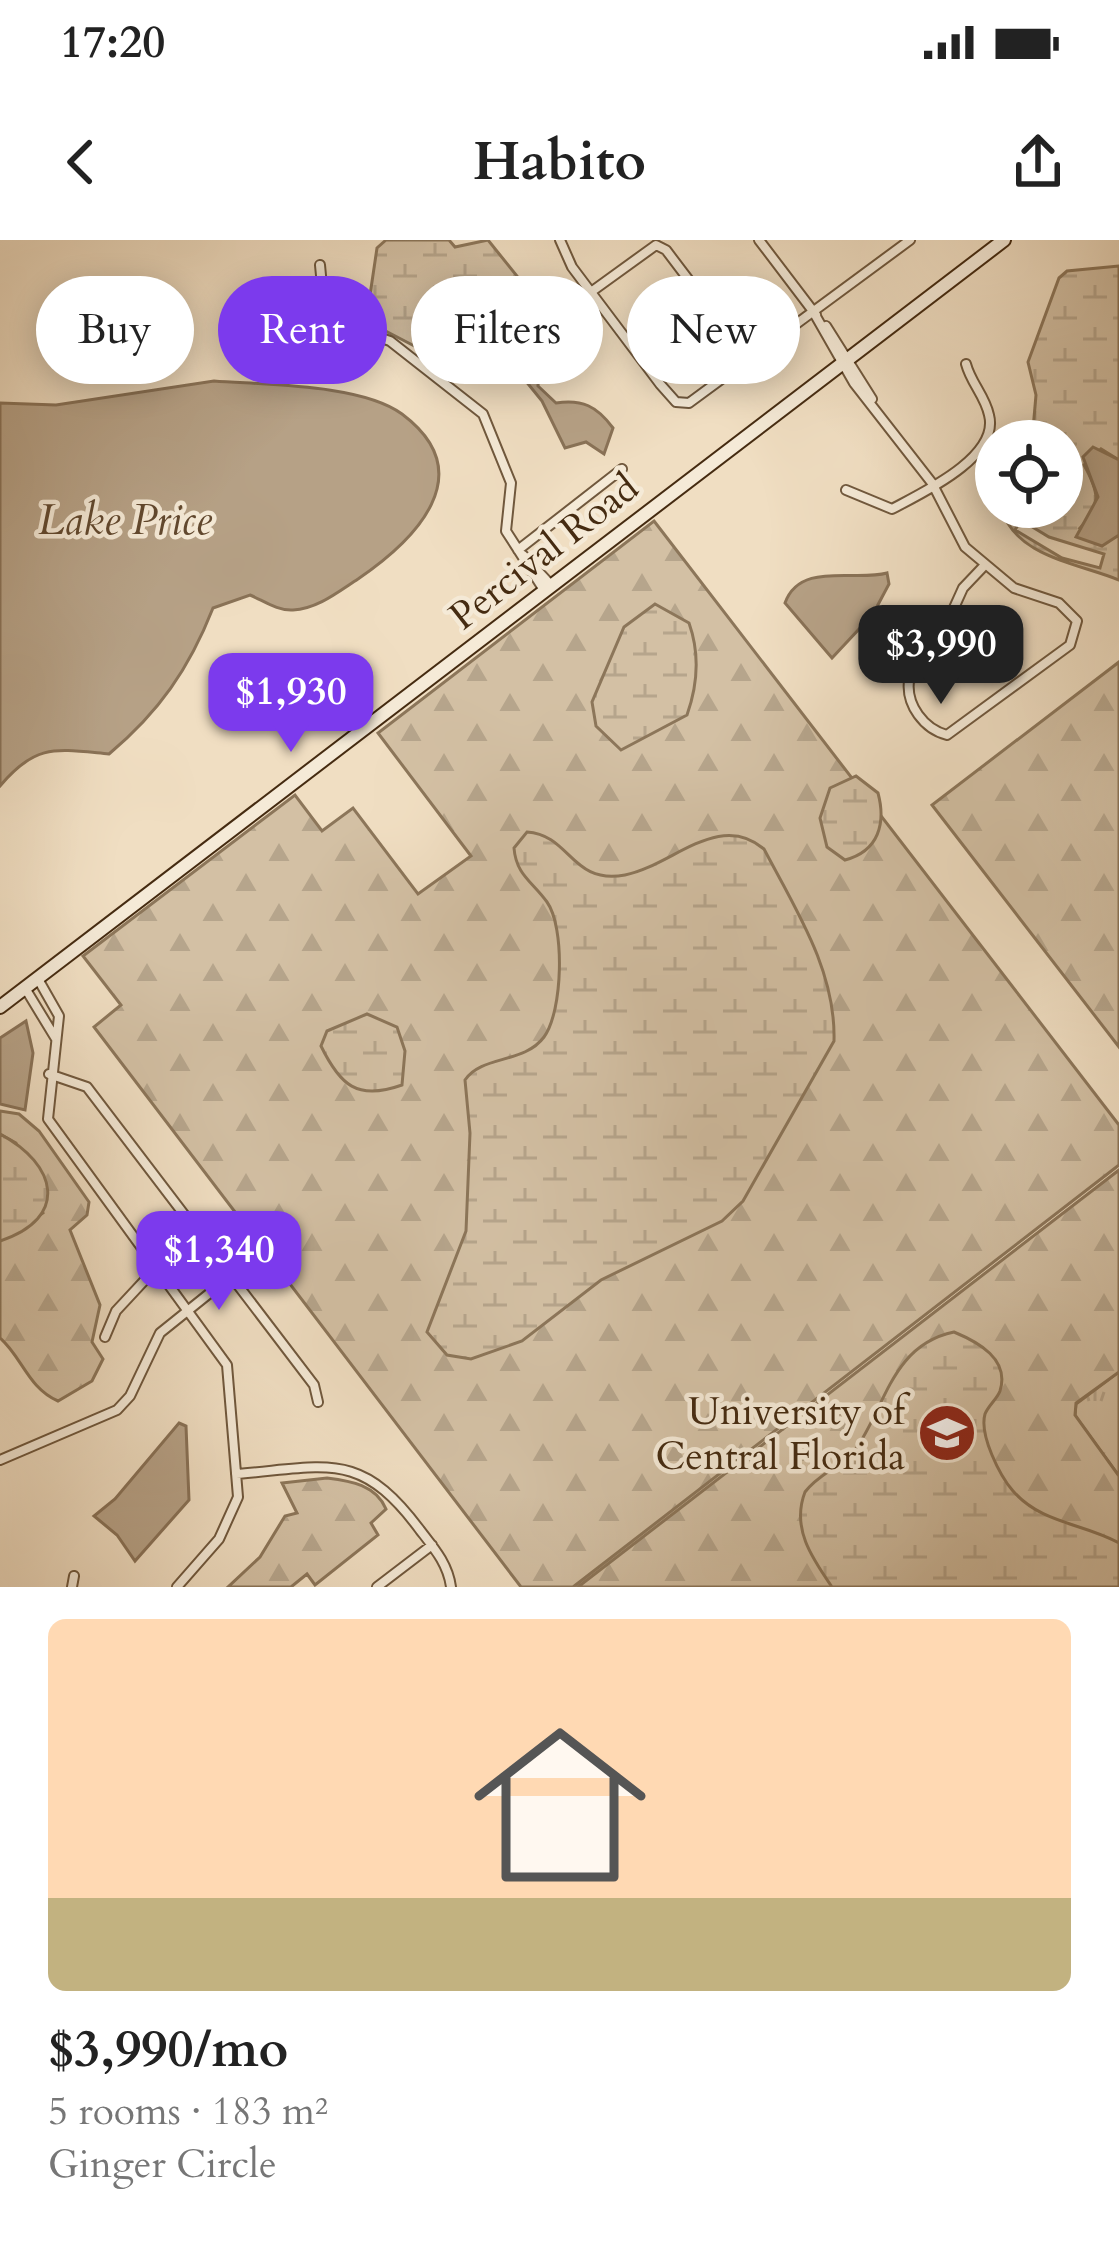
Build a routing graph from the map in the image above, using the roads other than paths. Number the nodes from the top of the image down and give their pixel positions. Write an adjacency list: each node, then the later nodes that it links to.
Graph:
1 (560, 240): 6 (street)
2 (759, 240): 10 (street)
3 (910, 240): 10 (street)
4 (1004, 240): 13 (street, Percival Road)
5 (320, 265): 20 (street)
6 (581, 276)
7 (686, 276): 8 (street)
8 (603, 283)
9 (603, 308): 12 (street)
10 (814, 313): 11 (street); 13 (street)
11 (800, 324)
12 (627, 339)
13 (846, 361): 18 (street); 22 (street, Percival Road)
14 (966, 364): 18 (street)
15 (662, 384): 16 (street)
16 (721, 384)
17 (622, 469): 20 (street)
18 (932, 483): 19 (street); 21 (street)
19 (845, 490)
20 (518, 550): 22 (street)
21 (983, 567): 21 (street)
22 (547, 588): 23 (street, Percival Road)
23 (37, 979): 24 (street, Percival Road); 26 (street)
24 (25, 988): 25 (street, Percival Road); 26 (street)
25 (4, 1004)
26 (57, 1040): 27 (street)
27 (49, 1074): 28 (street); 29 (street)
28 (157, 1267): 30 (street); 31 (street)
29 (231, 1276): 30 (street); 32 (street)
30 (188, 1309): 33 (street); 34 (street)
31 (105, 1337)
32 (318, 1402)
33 (0, 1460)
34 (236, 1474): 35 (street); 36 (street)
35 (432, 1545): 37 (street); 38 (street)
36 (177, 1587)
37 (377, 1587)
38 (451, 1587)

